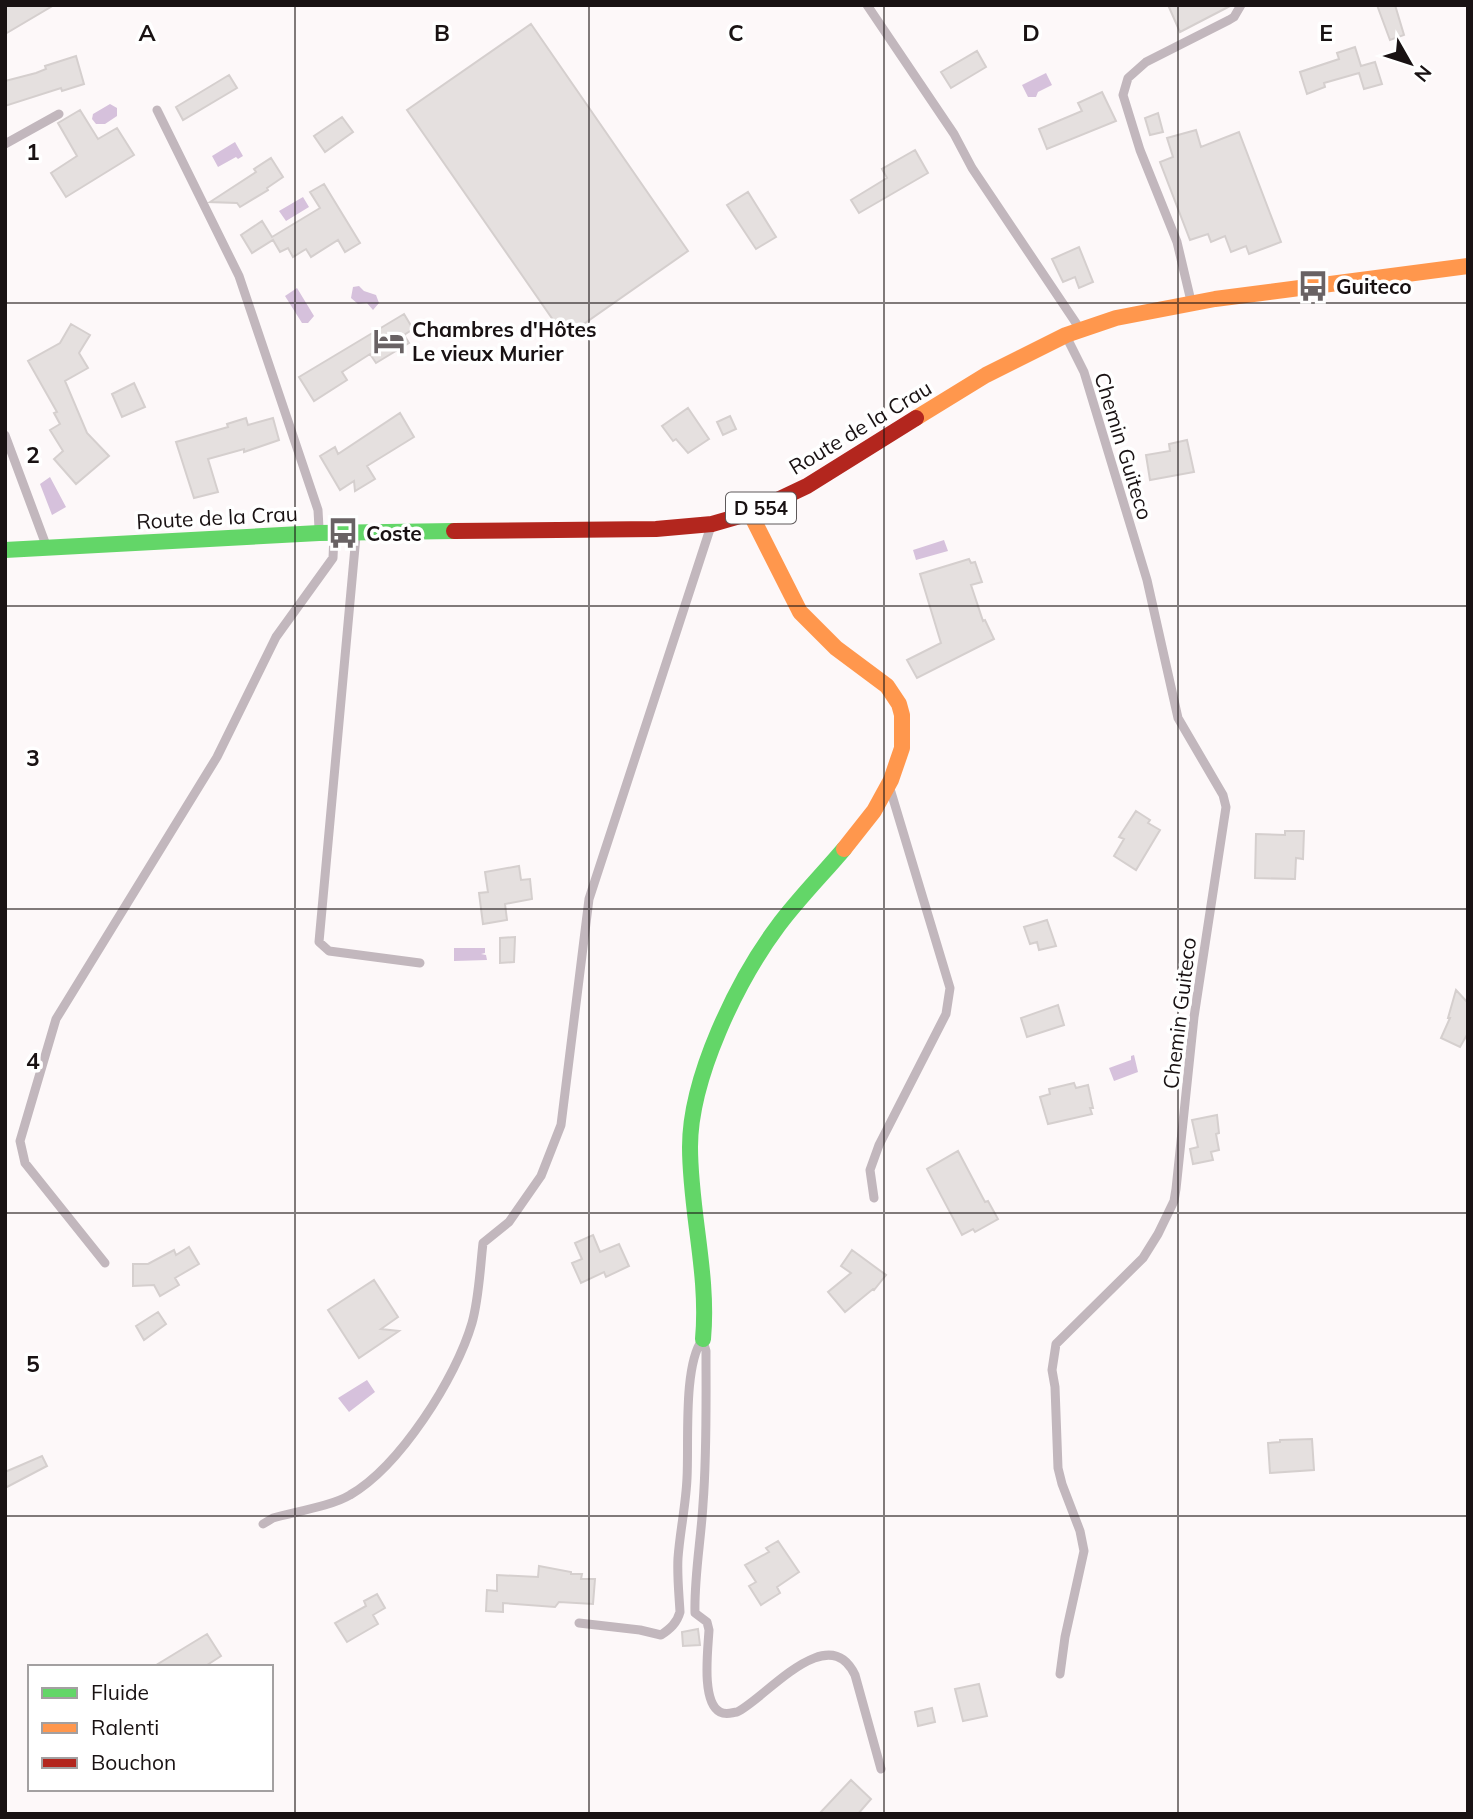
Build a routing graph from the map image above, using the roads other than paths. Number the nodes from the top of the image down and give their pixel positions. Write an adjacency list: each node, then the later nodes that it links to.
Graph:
1 (867, 5): 8 (lane, Chemin Guiteco)
2 (1241, 5): 7 (lane)
3 (157, 110): 12 (lane)
4 (59, 114): 5 (lane)
5 (5, 144)
6 (1468, 266): 7 (main road, Route de la Crau / D 554)
7 (1192, 303): 8 (main road, Route de la Crau / D 554)
8 (1073, 332): 10 (main road, Route de la Crau / D 554); 23 (lane, Chemin Guiteco)
9 (5, 435): 14 (lane)
10 (750, 513): 11 (main road, Route de la Crau / D 554); 16 (main road)
11 (712, 524): 13 (main road, Route de la Crau / D 554); 21 (lane)
12 (327, 533): 13 (main road, Route de la Crau / D 554); 14 (main road, Route de la Crau / D 554); 19 (lane)
13 (357, 533): 17 (lane)
14 (46, 547): 15 (main road, Route de la Crau / D 554)
15 (5, 550)
16 (889, 787): 18 (lane); 20 (main road)
17 (419, 963)
18 (874, 1198)
19 (106, 1263)
20 (703, 1339): 22 (lane); 24 (lane)
21 (263, 1524)
22 (579, 1623)
23 (1060, 1674)
24 (881, 1769)

